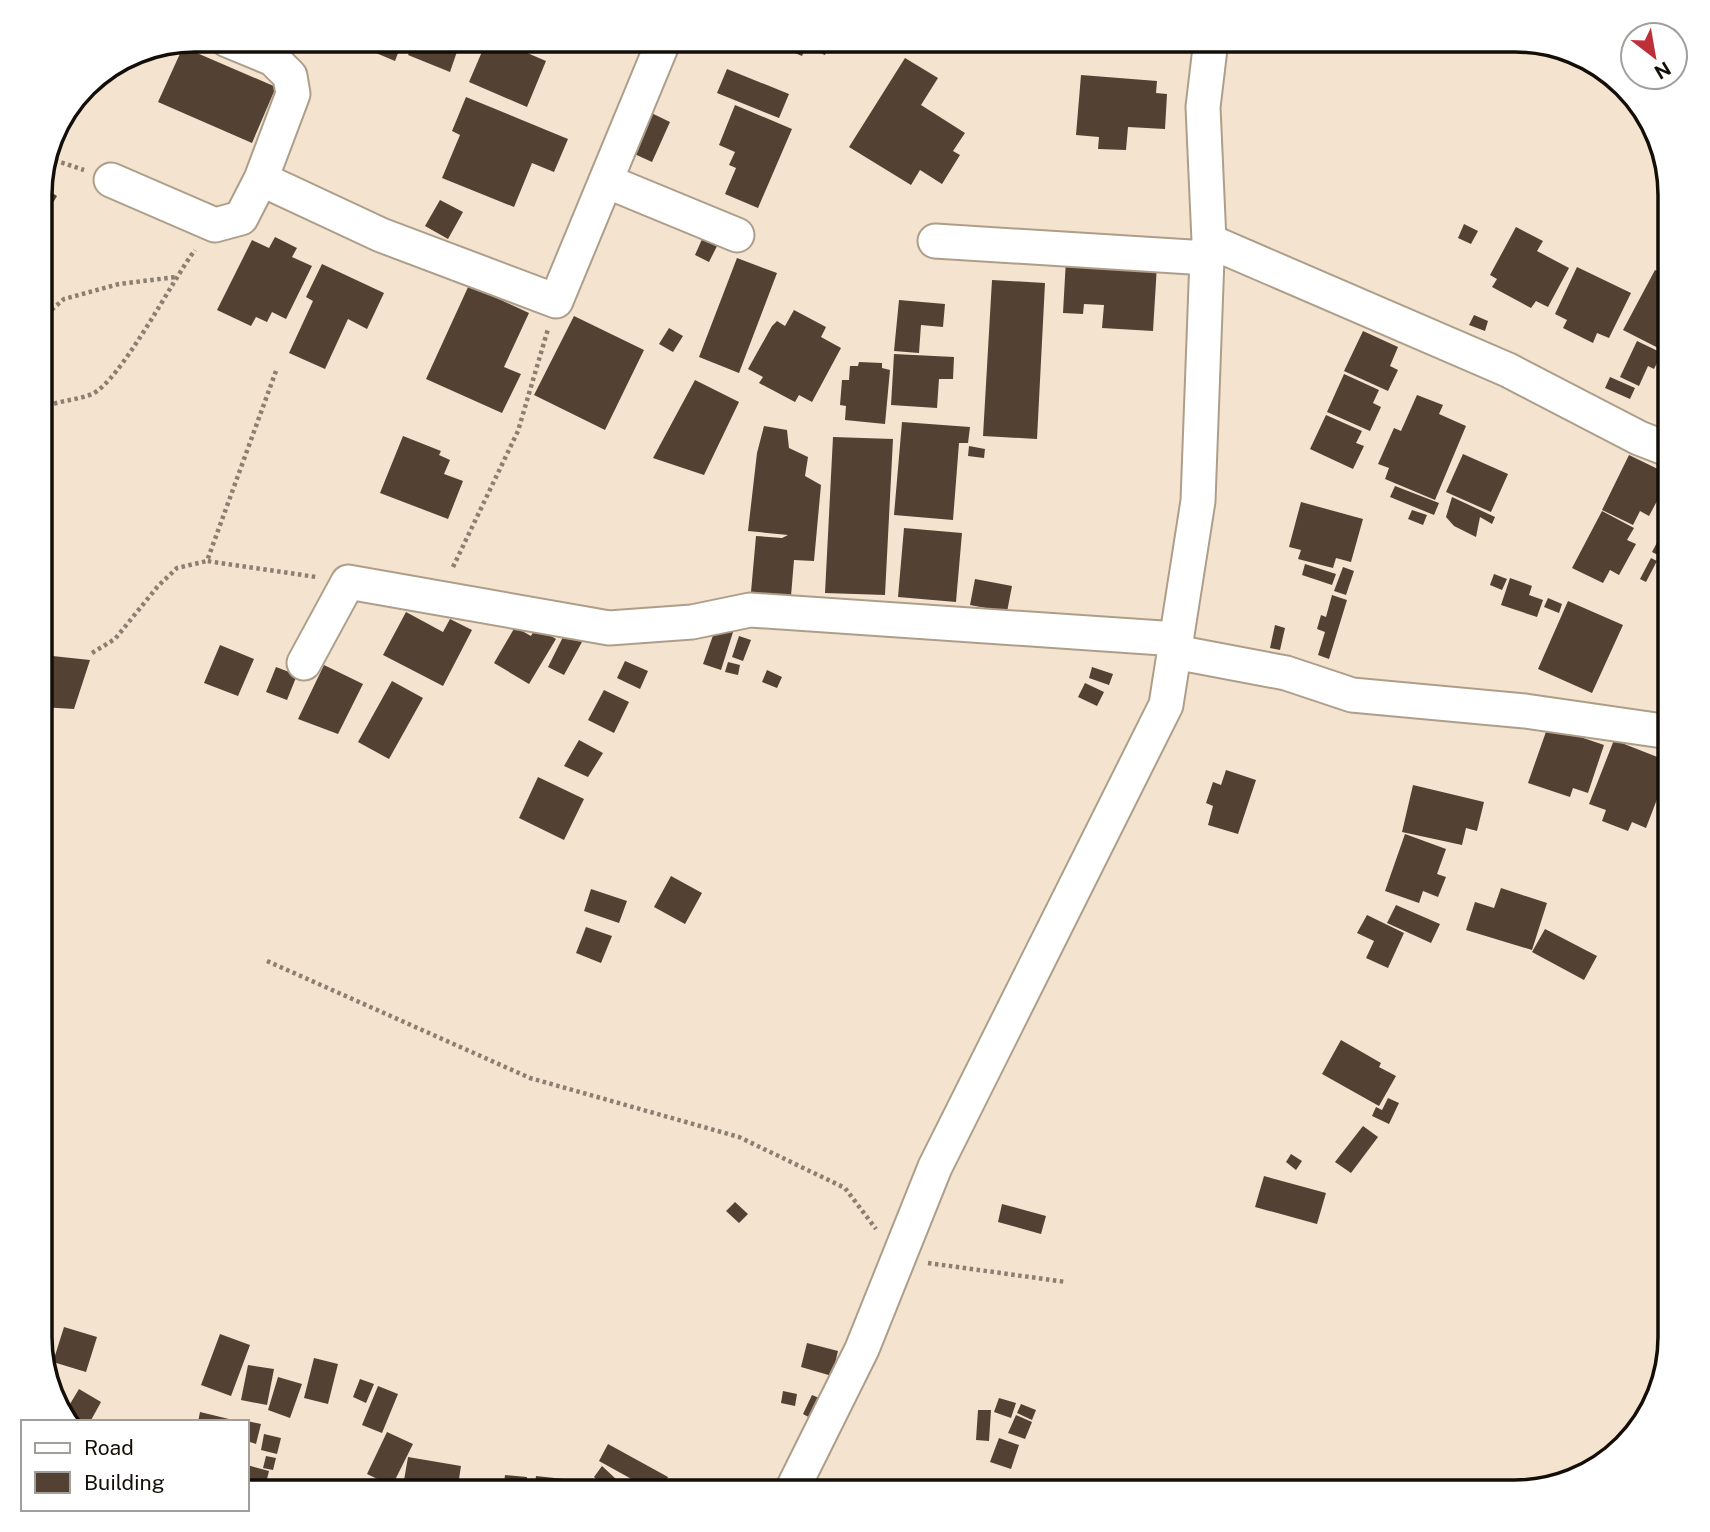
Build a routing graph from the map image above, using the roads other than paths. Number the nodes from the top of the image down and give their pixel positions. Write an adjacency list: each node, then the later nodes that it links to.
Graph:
1 (256, 52): 4 (street)
2 (659, 52): 6 (street)
3 (1210, 52): 9 (street)
4 (261, 179): 5 (street); 6 (street)
5 (111, 180)
6 (606, 181): 7 (street)
7 (737, 235)
8 (935, 241): 10 (street)
9 (1657, 445)
10 (1176, 645): 11 (street); 12 (street); 13 (street)
11 (304, 663)
12 (1657, 730)
13 (797, 1480)

